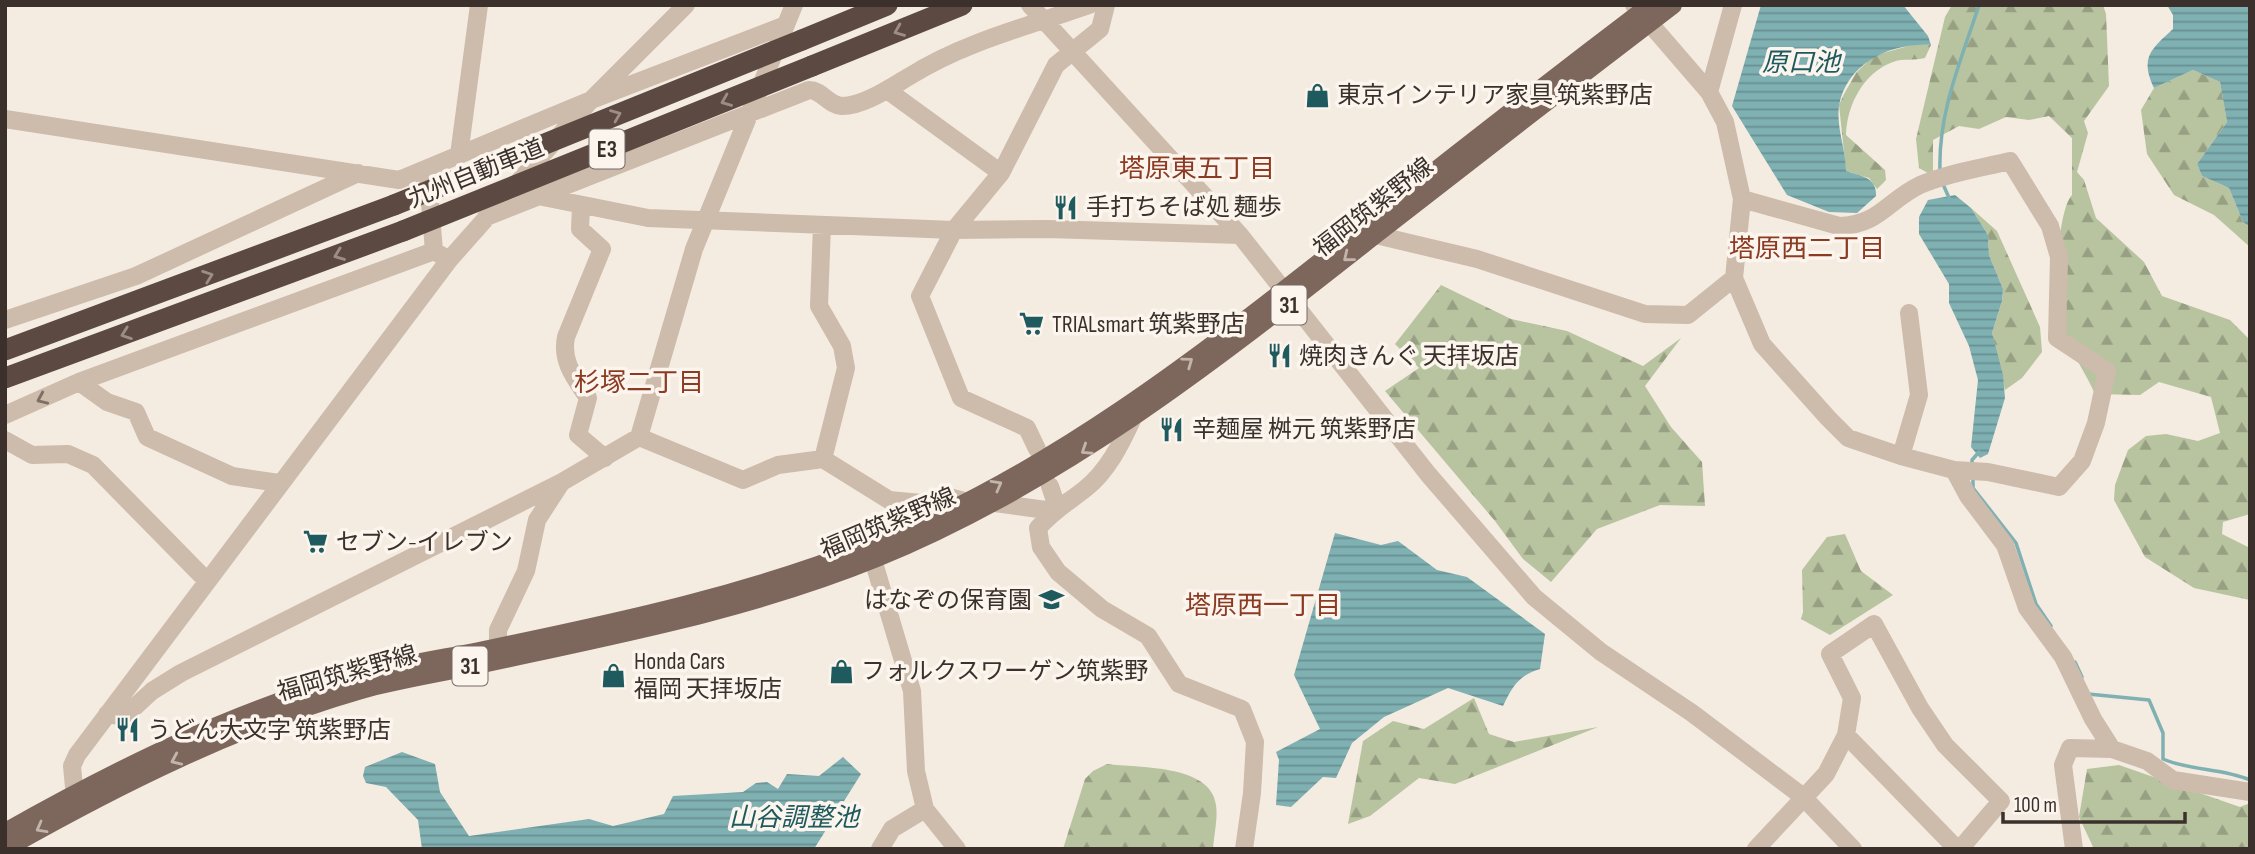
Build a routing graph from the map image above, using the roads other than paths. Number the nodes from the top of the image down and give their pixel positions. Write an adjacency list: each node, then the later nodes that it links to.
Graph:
1 (479, 5): 20 (street)
2 (686, 5): 17 (street)
3 (794, 5): 13 (street)
4 (887, 5): 38 (highway, 九州自動車道 / E3, one-way to 4, bridge)
5 (962, 5): 39 (highway, 九州自動車道 / E3, one-way to 39, bridge)
6 (1030, 5): 12 (street)
7 (1089, 5): 12 (street)
8 (1106, 5): 14 (street)
9 (1673, 5): 11 (main road, 福岡筑紫野線 / 31)
10 (1733, 5): 16 (street)
11 (1644, 11): 16 (street); 32 (main road, 福岡筑紫野線 / 31); 35 (main road, 福岡筑紫野線 / 31)
12 (1045, 20): 14 (street); 15 (street)
13 (786, 25): 17 (street); 18 (street)
14 (1074, 51): 23 (street); 31 (street)
15 (887, 90): 18 (street); 23 (street)
16 (1709, 92): 25 (street)
17 (591, 100): 20 (street); 27 (street)
18 (749, 116): 24 (street); 28 (street)
19 (5, 119): 22 (street)
20 (459, 155): 21 (street)
21 (427, 168): 22 (street); 33 (street)
22 (358, 173): 37 (street)
23 (1001, 173): 30 (street)
24 (543, 197): 26 (street); 27 (street)
25 (1742, 199): 34 (street); 49 (street)
26 (581, 206): 28 (street); 47 (street)
27 (483, 218): 33 (street)
28 (706, 220): 29 (street); 43 (street)
29 (822, 225): 30 (street); 48 (street)
30 (954, 230): 31 (street); 45 (street)
31 (1240, 235): 35 (street)
32 (1376, 235): 34 (street); 35 (main road, 福岡筑紫野線 / 31, one-way to 35)
33 (441, 255): 40 (street); 51 (street)
34 (1734, 278): 46 (street)
35 (1288, 297): 42 (main road, 福岡筑紫野線 / 31); 53 (main road, 福岡筑紫野線 / 31, one-way to 35); 63 (street)
36 (1909, 313): 46 (street)
37 (5, 320)
38 (5, 350)
39 (5, 378)
40 (79, 382): 41 (street, one-way to 41); 51 (street)
41 (5, 415)
42 (1132, 420): 54 (main road, 福岡筑紫野線 / 31, one-way to 54); 55 (street)
43 (639, 437): 47 (street); 48 (street)
44 (5, 440): 57 (street)
45 (1037, 449)
46 (1901, 456): 49 (street)
47 (606, 458): 50 (street)
48 (824, 459): 53 (street)
49 (1954, 470): 61 (street)
50 (562, 482): 58 (street); 59 (street)
51 (279, 483): 57 (street)
52 (1049, 486): 55 (street)
53 (968, 502): 56 (main road, 福岡筑紫野線 / 31)
54 (995, 503): 55 (street); 56 (main road, 福岡筑紫野線 / 31)
55 (1055, 509): 70 (street)
56 (872, 553): 58 (main road, 福岡筑紫野線 / 31); 64 (main road, 福岡筑紫野線 / 31, one-way to 64); 65 (street)
57 (206, 580): 59 (street)
58 (498, 647): 64 (main road, 福岡筑紫野線 / 31)
59 (107, 715): 64 (street)
60 (1846, 735): 63 (street); 73 (street); 73 (street)
61 (2112, 749): 62 (street); 74 (street)
62 (2250, 792)
63 (1802, 796): 71 (street); 72 (street)
64 (76, 801): 66 (main road, 福岡筑紫野線 / 31); 67 (main road, 福岡筑紫野線 / 31, one-way to 67)
65 (925, 809): 68 (street); 69 (street)
66 (5, 832)
67 (5, 849)
68 (880, 849)
69 (957, 849)
70 (1244, 849)
71 (1756, 849)
72 (1853, 849)
73 (1958, 849)
74 (2074, 849)

